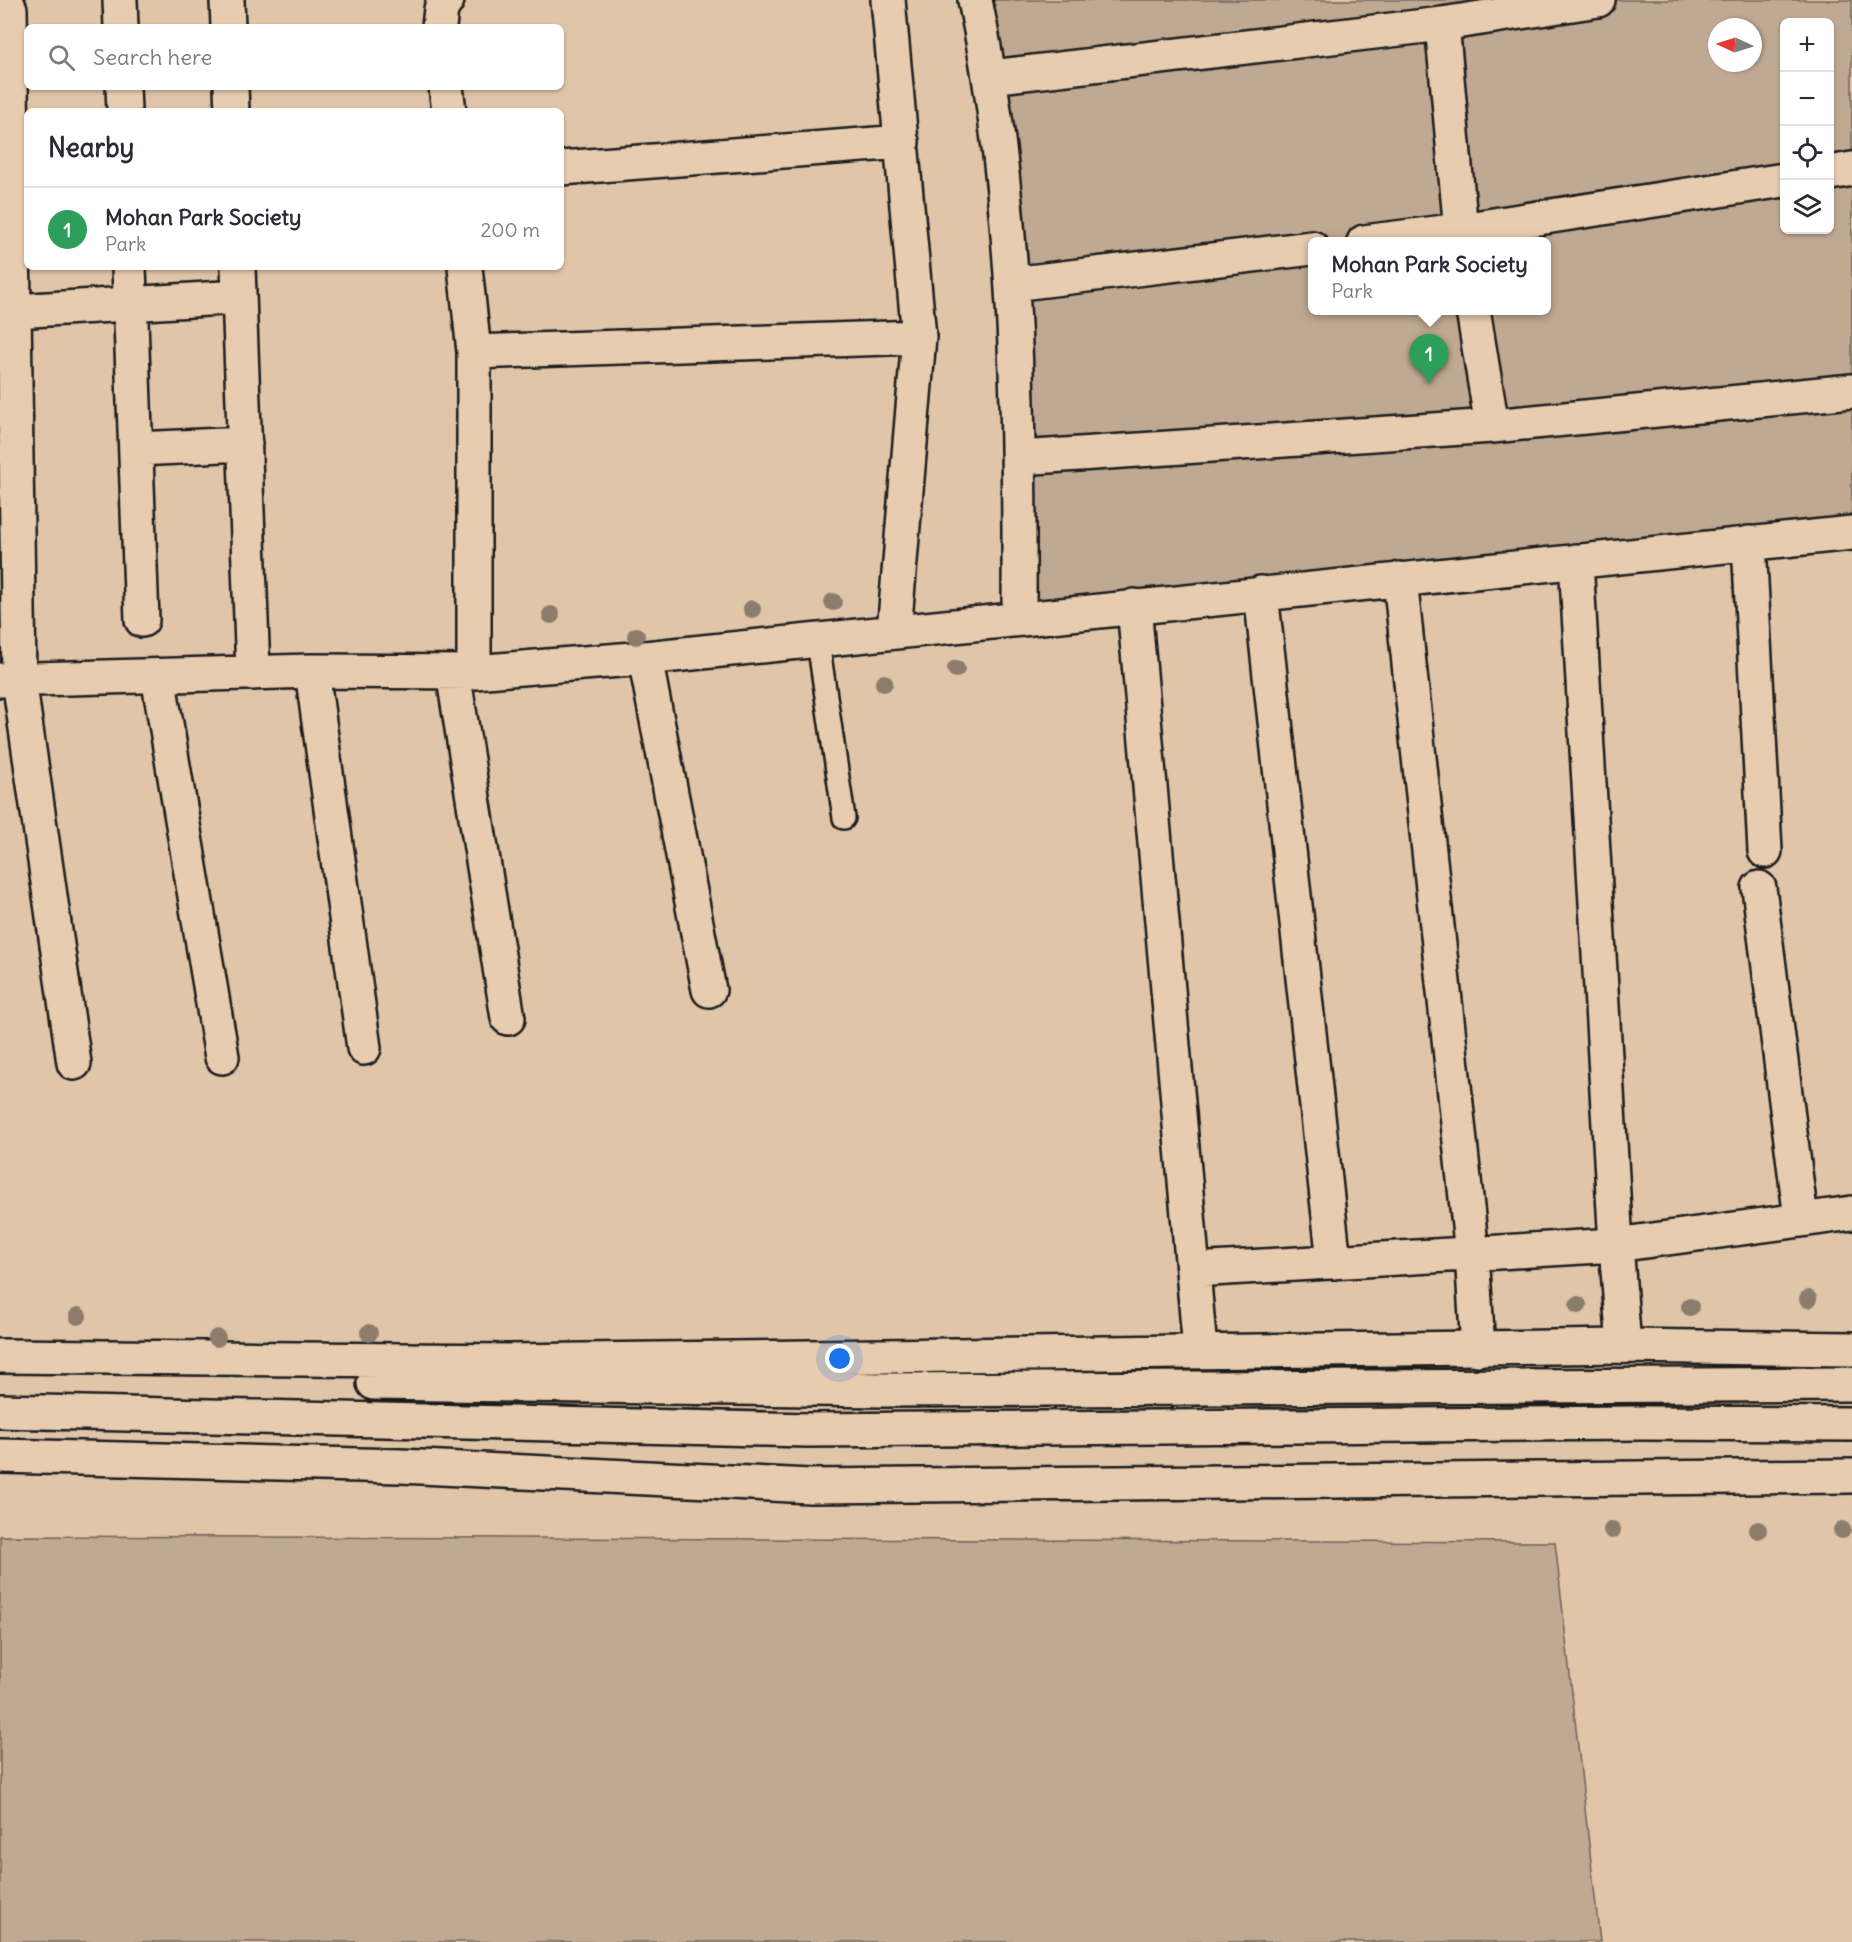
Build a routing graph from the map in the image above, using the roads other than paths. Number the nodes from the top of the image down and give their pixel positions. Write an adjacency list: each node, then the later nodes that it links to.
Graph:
1 (120, 0): 8 (street)
2 (227, 0): 9 (street)
3 (447, 0): 10 (street)
4 (888, 0): 19 (street)
5 (975, 0): 12 (street)
6 (1598, 0): 11 (street)
7 (10, 9): 32 (street)
8 (121, 24)
9 (228, 24)
10 (439, 24)
11 (1442, 24): 12 (street); 24 (street)
12 (991, 77): 30 (street)
13 (123, 90): 16 (street)
14 (231, 90): 17 (street)
15 (446, 90): 18 (street)
16 (124, 108)
17 (232, 108)
18 (449, 108)
19 (902, 142): 20 (street); 34 (street)
20 (564, 168)
21 (1852, 169): 22 (street)
22 (1834, 172)
23 (1780, 181): 24 (street)
24 (1462, 236): 25 (street)
25 (1446, 237)
26 (1308, 248): 30 (street)
27 (129, 270): 31 (street)
28 (465, 270): 35 (street)
29 (238, 282): 31 (street); 38 (street)
30 (1012, 284): 40 (street)
31 (130, 303): 32 (street); 39 (street)
32 (7, 311): 56 (street)
33 (1474, 315): 37 (street)
34 (919, 337): 35 (street); 49 (street)
35 (474, 352): 53 (street)
36 (1852, 391): 37 (street)
37 (1492, 426): 40 (street)
38 (245, 444): 39 (street); 54 (street)
39 (136, 449): 48 (street)
40 (1020, 458): 47 (street)
41 (1852, 532): 42 (street)
42 (1749, 543): 43 (street); 58 (street)
43 (1576, 561): 44 (street); 67 (street)
44 (1400, 579): 45 (street); 68 (street)
45 (1261, 593): 46 (street); 69 (street)
46 (1134, 606): 47 (street); 70 (street)
47 (1019, 618): 49 (street)
48 (142, 620)
49 (894, 632): 50 (street)
50 (818, 642): 51 (street); 57 (lane)
51 (645, 658): 53 (street); 60 (street)
52 (312, 671): 53 (street); 54 (street); 62 (street)
53 (463, 672): 61 (street)
54 (253, 673): 55 (street)
55 (158, 676): 56 (street); 63 (street)
56 (10, 680): 64 (street)
57 (844, 818)
58 (1765, 851)
59 (1759, 888): 66 (street)
60 (709, 990)
61 (508, 1018)
62 (364, 1048)
63 (222, 1057)
64 (74, 1063)
65 (1852, 1213): 66 (street)
66 (1801, 1219): 67 (street)
67 (1616, 1245): 68 (street); 71 (street)
68 (1472, 1254): 69 (street); 73 (street)
69 (1334, 1262): 70 (street)
70 (1194, 1270): 74 (street)
71 (1624, 1346): 72 (street); 73 (street)
72 (1852, 1348)
73 (1478, 1349): 74 (street)
74 (1200, 1350): 75 (street)
75 (0, 1356)
76 (0, 1377): 77 (street)
77 (411, 1383): 78 (street); 80 (street)
78 (1852, 1384)
79 (0, 1412): 80 (street)
80 (411, 1420): 81 (street)
81 (1852, 1424)
82 (0, 1456): 83 (street)
83 (1852, 1476)

